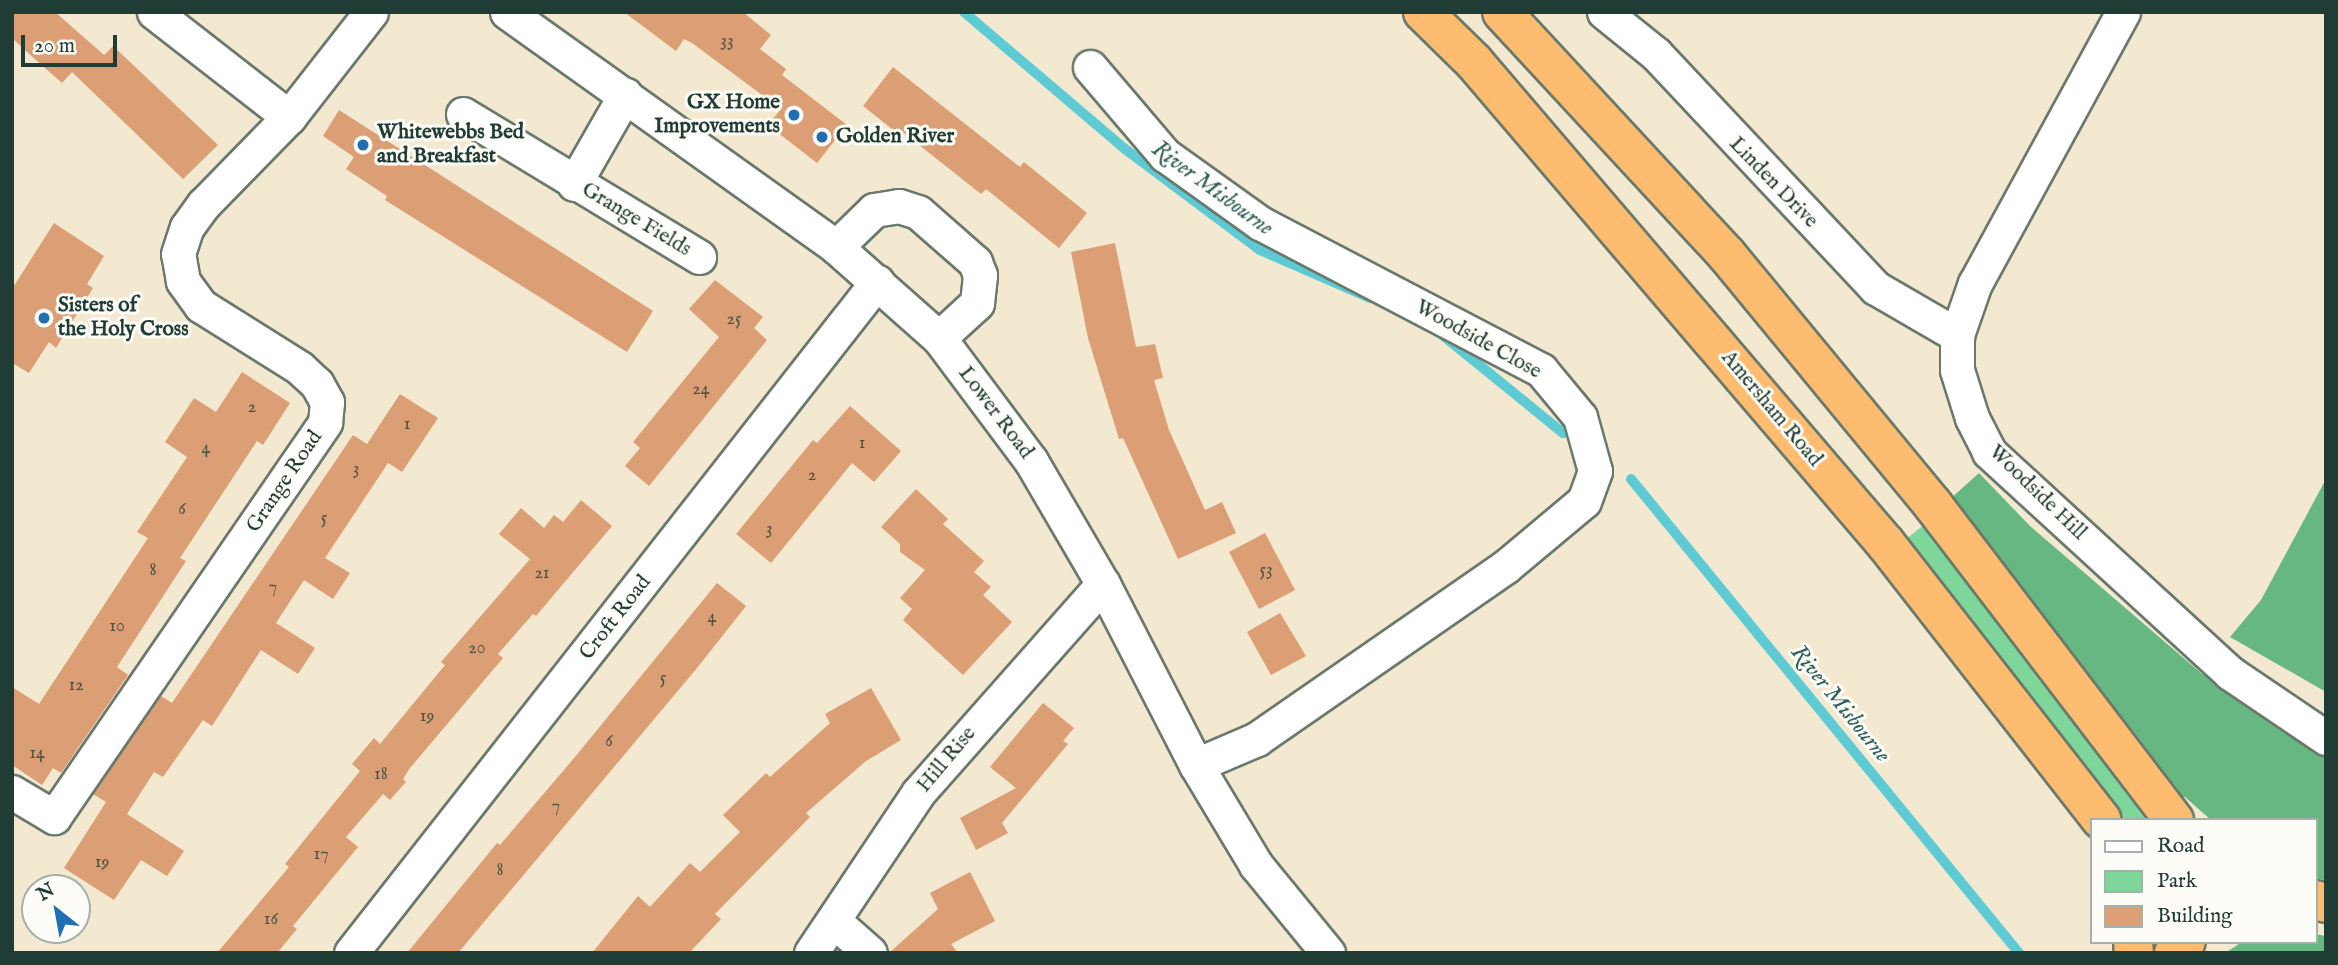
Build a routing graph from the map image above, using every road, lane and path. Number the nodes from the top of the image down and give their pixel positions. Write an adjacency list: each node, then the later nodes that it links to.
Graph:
1 (154, 12): 11 (street)
2 (371, 12): 11 (street, Grange Road)
3 (507, 12): 9 (street, Lower Road)
4 (1423, 12): 22 (highway, Amersham Road)
5 (1502, 12): 23 (highway)
6 (1604, 12): 16 (street, Linden Drive)
7 (2123, 12): 16 (street, Woodside Hill)
8 (1090, 66): 20 (street, Woodside Close)
9 (625, 95): 12 (street, Grange Fields); 13 (street, Lower Road)
10 (463, 114): 12 (street, Grange Fields)
11 (289, 117): 21 (street, Grange Road)
12 (574, 184): 14 (street, Grange Fields)
13 (836, 247): 15 (street, Lower Road); 17 (street)
14 (698, 257)
15 (877, 282): 17 (street, Lower Road); 25 (street, Croft Road)
16 (1958, 335): 19 (street, Woodside Hill)
17 (939, 338): 18 (street, Lower Road)
18 (1103, 584): 20 (street, Lower Road); 24 (street, Hill Rise)
19 (2326, 738)
20 (1196, 765): 28 (street, Lower Road)
21 (12, 792)
22 (2100, 818)
23 (2172, 818)
24 (834, 921): 26 (street, Hill Rise); 27 (street)
25 (351, 953)
26 (811, 953)
27 (870, 953)
28 (1328, 953)

